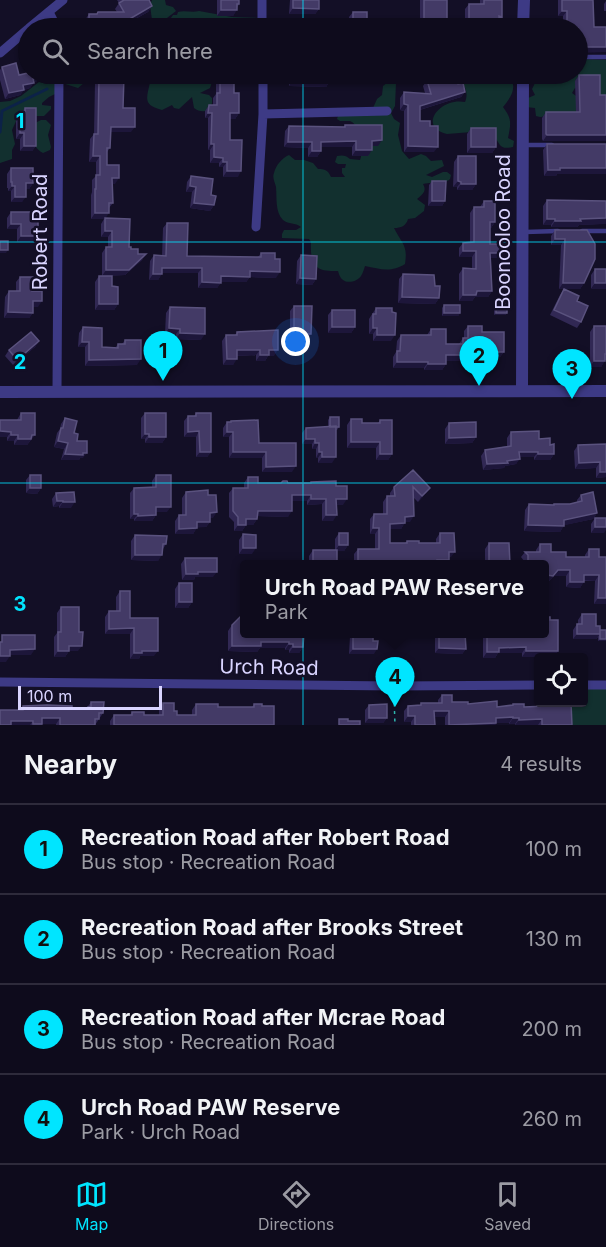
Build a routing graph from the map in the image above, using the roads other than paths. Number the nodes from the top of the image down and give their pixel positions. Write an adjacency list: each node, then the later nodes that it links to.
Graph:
1 (63, 0): 4 (street)
2 (262, 0): 7 (street)
3 (524, 0): 8 (street)
4 (49, 12): 5 (street); 6 (street)
5 (42, 18)
6 (52, 18)
7 (262, 18)
8 (524, 18)
9 (18, 38): 10 (street)
10 (0, 53)
11 (588, 57): 12 (lane)
12 (606, 57)
13 (59, 84): 23 (street, Robert Road)
14 (262, 84): 17 (street)
15 (523, 84): 18 (street, Boonooloo Road)
16 (387, 111): 17 (street)
17 (263, 114): 20 (street)
18 (523, 145): 19 (lane); 22 (street, Boonooloo Road)
19 (558, 145)
20 (256, 227)
21 (606, 231): 22 (lane)
22 (522, 232): 24 (street, Boonooloo Road)
23 (57, 391): 24 (street); 26 (street)
24 (522, 391): 25 (street)
25 (606, 391)
26 (0, 392)
27 (0, 682): 30 (street, Urch Road)
28 (588, 685): 29 (street)
29 (606, 685)
30 (534, 686)

